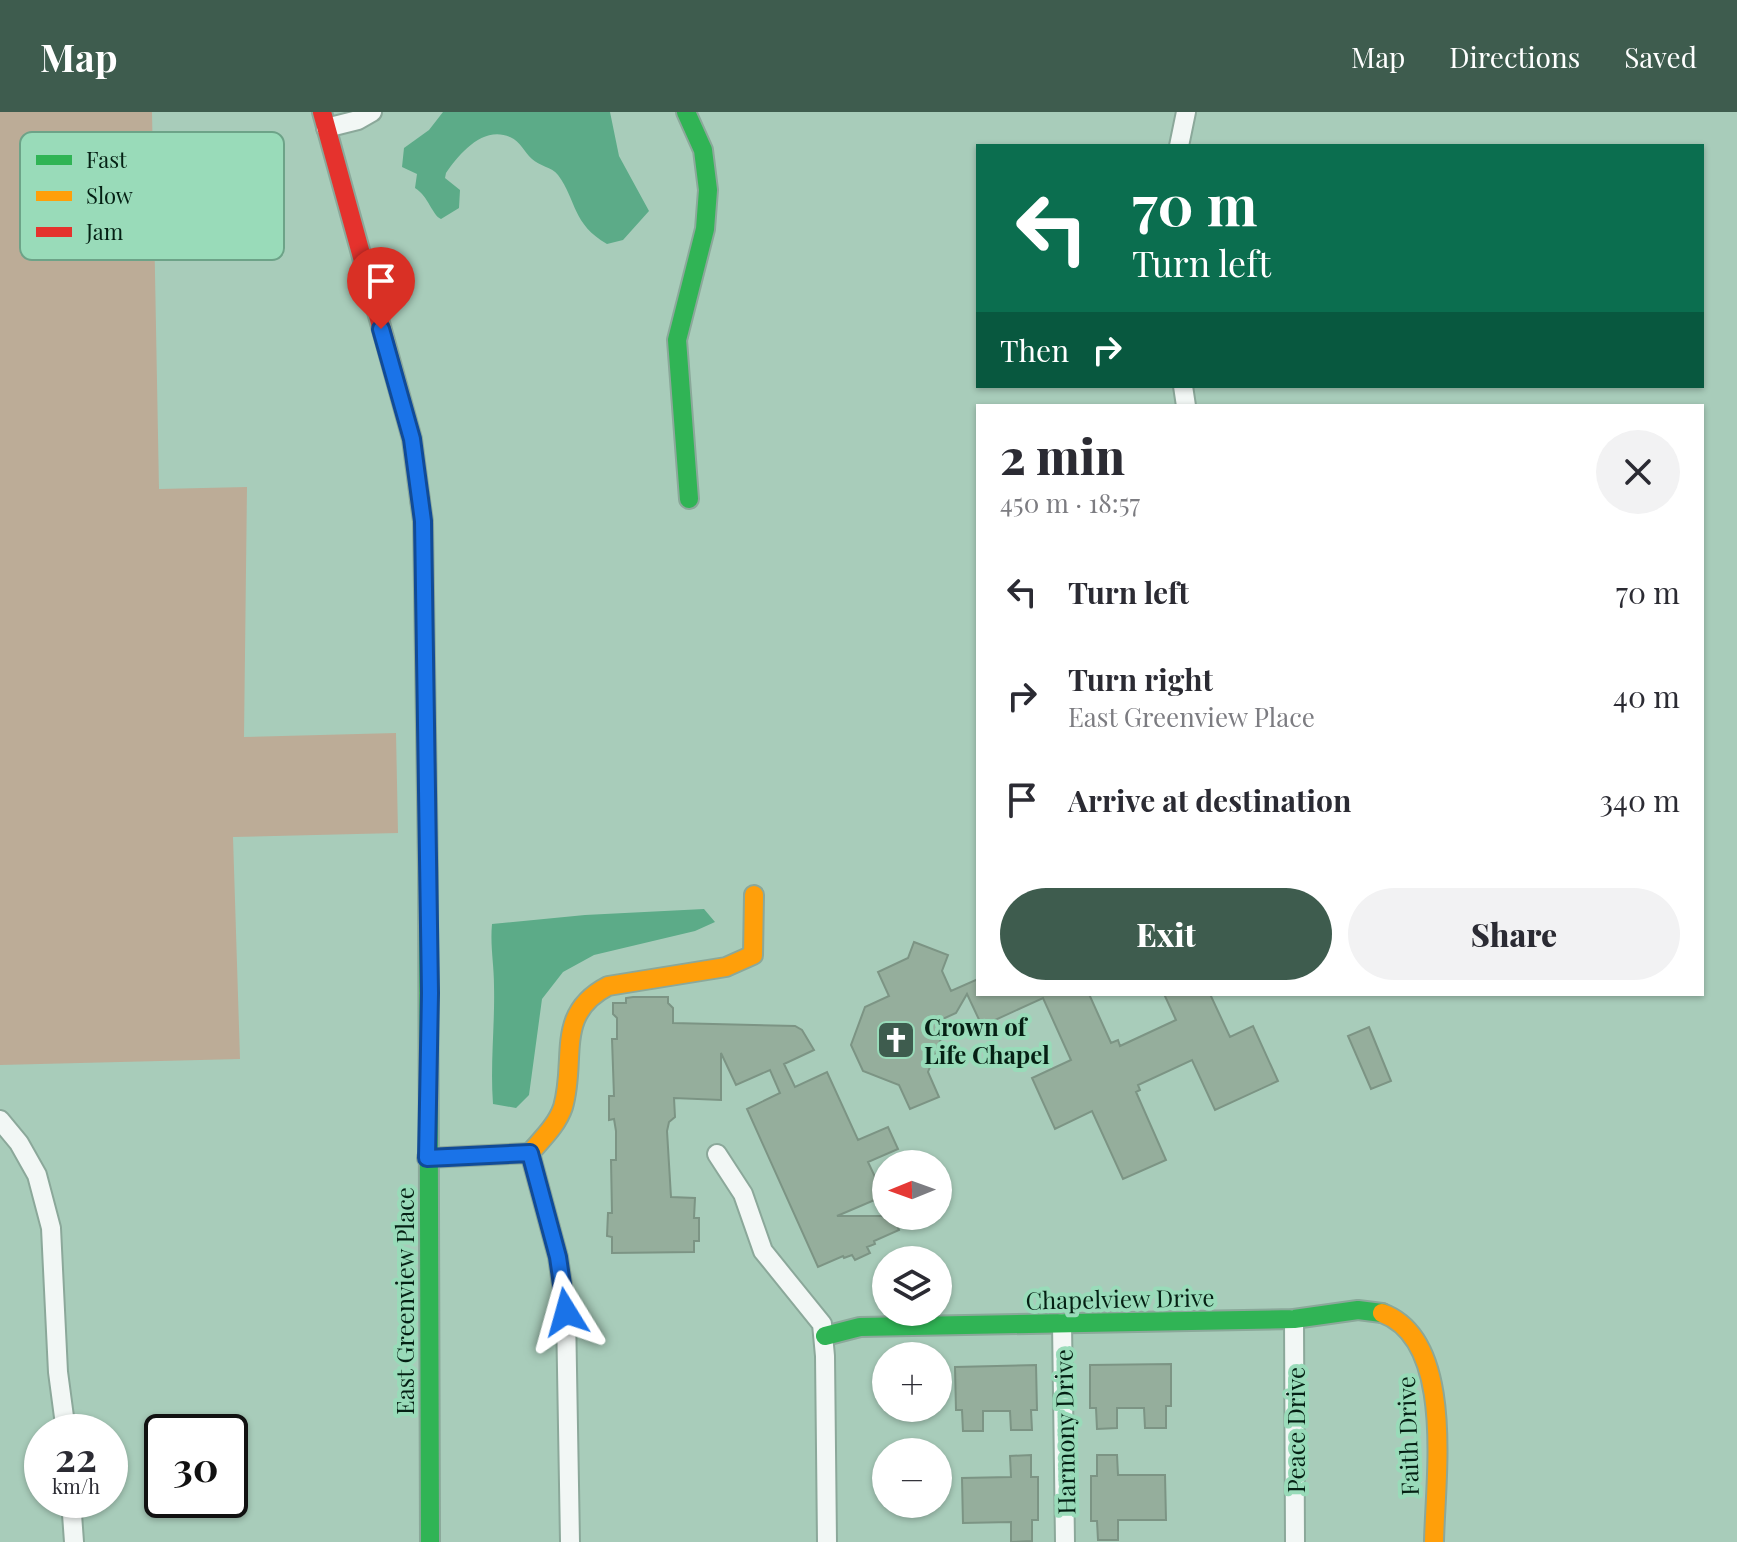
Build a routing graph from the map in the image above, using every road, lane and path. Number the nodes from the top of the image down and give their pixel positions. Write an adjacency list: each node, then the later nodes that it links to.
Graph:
1 (372, 112): 4 (street)
2 (686, 112): 6 (street)
3 (1186, 112): 5 (street)
4 (324, 120): 11 (street, East Greenview Place)
5 (1179, 144)
6 (689, 499)
7 (754, 895): 9 (street)
8 (0, 1120): 16 (street)
9 (530, 1153): 11 (street); 20 (street)
10 (717, 1154): 15 (street)
11 (427, 1158): 19 (street, East Greenview Place)
12 (1294, 1319): 13 (street, Chapelview Drive); 14 (street, Chapelview Drive); 23 (street, Peace Drive)
13 (1062, 1323): 15 (street, Chapelview Drive); 22 (street, Harmony Drive)
14 (1410, 1333): 24 (street, Faith Drive)
15 (825, 1336): 21 (street)
16 (64, 1414)
17 (72, 1518): 18 (street)
18 (74, 1542)
19 (430, 1542)
20 (570, 1542)
21 (827, 1542)
22 (1065, 1542)
23 (1295, 1542)
24 (1434, 1542)

